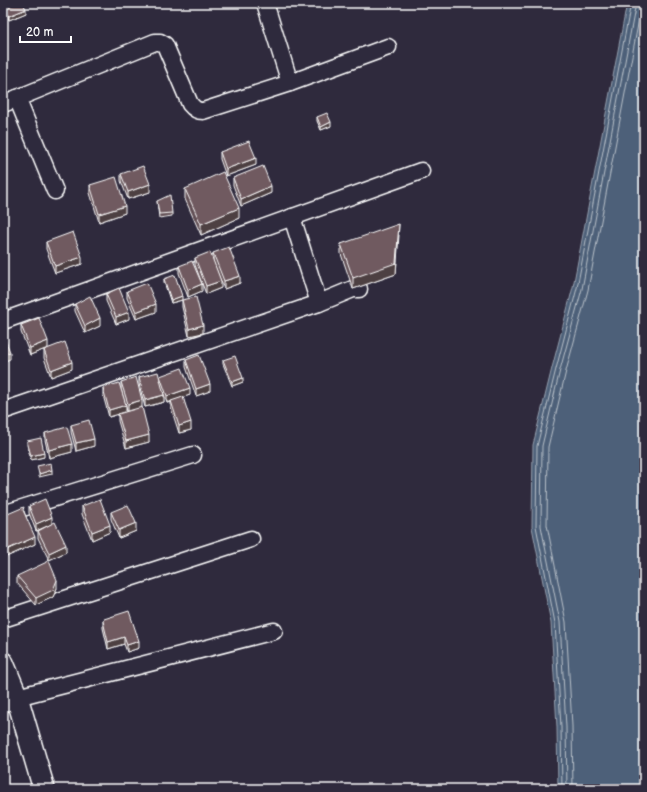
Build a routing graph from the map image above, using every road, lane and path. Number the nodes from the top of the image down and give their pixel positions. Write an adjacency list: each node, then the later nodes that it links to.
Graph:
1 (264, 3): 3 (street)
2 (388, 47): 3 (street)
3 (290, 83): 4 (street)
4 (10, 101): 6 (street)
5 (421, 171): 7 (street)
6 (55, 191)
7 (292, 218): 9 (street); 10 (street)
8 (359, 289): 9 (street)
9 (319, 303): 11 (street)
10 (3, 322)
11 (3, 411)
12 (193, 455): 13 (street)
13 (3, 514)
14 (251, 539): 15 (street)
15 (3, 619)
16 (274, 631): 18 (street)
17 (3, 663): 18 (street)
18 (10, 701): 19 (street)
19 (44, 789)

